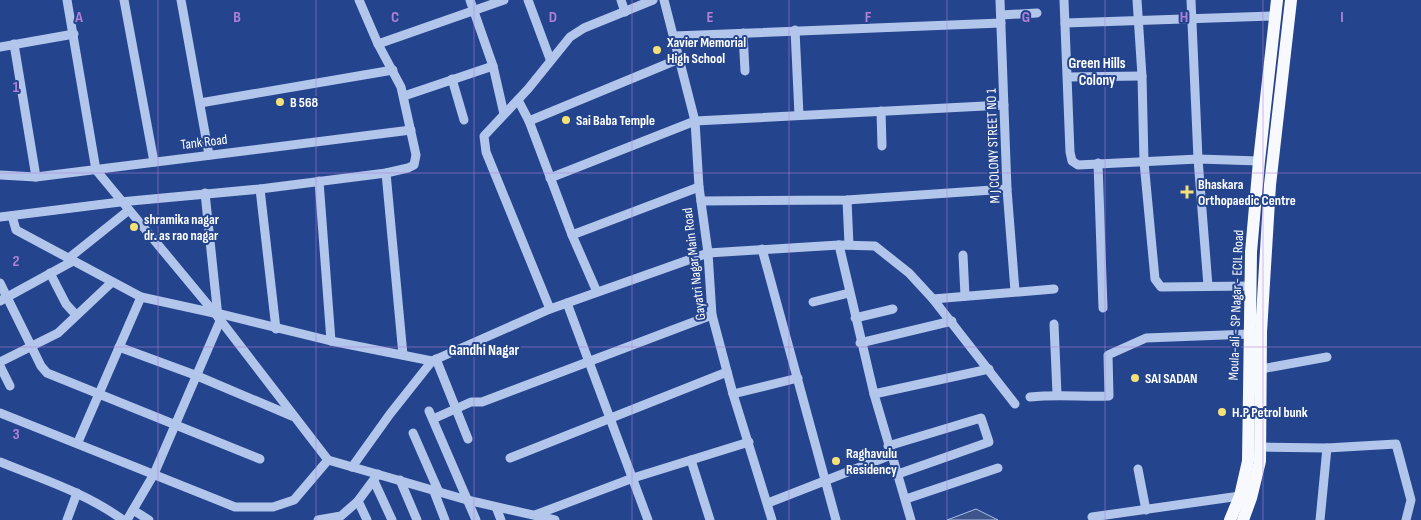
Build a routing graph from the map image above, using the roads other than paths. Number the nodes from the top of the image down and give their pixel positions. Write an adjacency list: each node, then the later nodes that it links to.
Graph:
1 (67, 0): 27 (street)
2 (124, 0): 55 (street)
3 (181, 0): 42 (street)
4 (359, 0): 30 (street)
5 (470, 0): 17 (street)
6 (504, 0): 17 (street)
7 (528, 0): 33 (street)
8 (621, 0): 18 (street)
9 (653, 0): 18 (street)
10 (664, 0): 28 (street, Gayatri Nagar Main Road)
11 (1000, 0): 22 (street, M J COLONY STREET NO 1)
12 (1064, 0): 24 (street)
13 (1137, 0): 23 (street)
14 (1191, 0): 21 (street)
15 (1277, 0): 20 (main road, Moula-ali - SP Nagar - ECIL Road)
16 (1291, 0): 117 (main road, Moula-ali - SP Nagar - ECIL Road)
17 (474, 10): 30 (street); 34 (street)
18 (625, 12): 33 (street)
19 (1037, 13): 22 (street)
20 (1275, 16): 21 (street); 54 (main road, Moula-ali - SP Nagar - ECIL Road)
21 (1193, 18): 23 (street); 53 (street)
22 (1001, 19): 25 (street); 43 (street, M J COLONY STREET NO 1)
23 (1139, 21): 24 (street); 37 (street)
24 (1066, 23): 38 (street)
25 (795, 30): 26 (street); 46 (street)
26 (742, 33): 28 (street); 36 (street)
27 (74, 34): 29 (street); 58 (street)
28 (674, 36): 32 (street, Gayatri Nagar Main Road)
29 (14, 44): 31 (street); 61 (street)
30 (378, 44): 35 (street)
31 (0, 47)
32 (679, 58): 48 (street); 49 (street, Gayatri Nagar Main Road)
33 (550, 59): 41 (street)
34 (493, 66): 39 (street); 45 (street)
35 (393, 70): 40 (street); 42 (street)
36 (745, 70)
37 (1142, 76): 38 (street); 56 (street)
38 (1068, 77): 57 (street)
39 (452, 79): 40 (street); 47 (street)
40 (404, 96): 50 (street)
41 (518, 100): 45 (street); 48 (street)
42 (200, 103): 52 (street)
43 (1004, 105): 44 (street); 66 (street, M J COLONY STREET NO 1)
44 (880, 111): 46 (street); 51 (street)
45 (504, 114): 98 (street)
46 (799, 115): 49 (street)
47 (464, 120)
48 (529, 121): 62 (street)
49 (695, 121): 62 (street); 64 (street, Gayatri Nagar Main Road)
50 (411, 130): 52 (street, Tank Road); 59 (street)
51 (882, 146)
52 (209, 155): 55 (street, Tank Road)
53 (1198, 159): 54 (street); 56 (street); 84 (street)
54 (1259, 161): 85 (main road, Moula-ali - SP Nagar - ECIL Road)
55 (154, 162): 58 (street, Tank Road)
56 (1144, 162): 57 (street); 84 (street)
57 (1098, 163): 97 (street)
58 (96, 170): 61 (street, Tank Road); 70 (street)
59 (386, 173): 63 (street); 111 (street)
60 (0, 175): 61 (street, Tank Road)
61 (36, 177)
62 (550, 178): 74 (street)
63 (319, 181): 65 (street); 107 (street)
64 (699, 187): 69 (street, Gayatri Nagar Main Road); 74 (street)
65 (260, 189): 67 (street); 105 (street)
66 (1007, 189): 68 (street); 87 (street, M J COLONY STREET NO 1)
67 (205, 193): 70 (street); 101 (street)
68 (847, 200): 69 (street); 76 (street)
69 (701, 201): 78 (street, Gayatri Nagar Main Road)
70 (120, 202): 71 (street); 72 (street)
71 (129, 210): 80 (street); 101 (street)
72 (12, 216): 73 (street); 80 (street)
73 (0, 217)
74 (572, 235): 88 (street)
75 (838, 245): 76 (street); 77 (street); 89 (street)
76 (849, 245): 93 (street)
77 (762, 249): 78 (street); 121 (street)
78 (708, 253): 88 (street); 99 (street, Gayatri Nagar Main Road)
79 (963, 255): 90 (street)
80 (71, 259): 81 (street); 83 (street)
81 (50, 273): 92 (street); 100 (street)
82 (0, 283): 92 (street)
83 (111, 283): 91 (street); 100 (street)
84 (1208, 286): 85 (street)
85 (1251, 286): 106 (main road, Moula-ali - SP Nagar - ECIL Road)
86 (1054, 289): 87 (street)
87 (1015, 291): 90 (street)
88 (597, 292): 95 (street)
89 (849, 293): 94 (street); 102 (street)
90 (965, 296): 93 (street)
91 (141, 297): 101 (street); 110 (street)
92 (3, 299): 109 (street)
93 (933, 299): 103 (street)
94 (812, 302)
95 (567, 304): 98 (street); 114 (street)
96 (893, 308): 102 (street)
97 (1102, 308)
98 (550, 309): 113 (street)
99 (712, 314): 114 (street); 119 (street, Gayatri Nagar Main Road)
100 (76, 315): 109 (street)
101 (217, 316): 105 (street); 120 (street); 131 (street)
102 (855, 318): 108 (street)
103 (952, 321): 108 (street); 118 (street)
104 (1054, 324): 126 (street)
105 (276, 329): 107 (street)
106 (1250, 334): 126 (street); 158 (main road, Moula-ali - SP Nagar - ECIL Road)
107 (331, 341): 111 (street)
108 (860, 343): 125 (street)
109 (30, 346): 115 (street); 123 (street)
110 (119, 347): 120 (street); 123 (street)
111 (403, 355): 113 (street)
112 (1327, 357): 117 (street)
113 (434, 360): 129 (street); 147 (street)
114 (588, 360): 129 (street); 132 (street)
115 (0, 362)
116 (0, 366): 122 (street)
117 (1261, 368): 139 (main road, Moula-ali - SP Nagar - ECIL Road)
118 (989, 369): 125 (street); 128 (street)
119 (727, 372): 124 (street, Gayatri Nagar Main Road); 132 (street)
120 (195, 375): 131 (street); 133 (street)
121 (798, 378): 124 (street); 155 (street)
122 (10, 386)
123 (99, 394): 133 (street); 136 (street)
124 (733, 394): 137 (street, Gayatri Nagar Main Road)
125 (874, 394): 138 (street)
126 (1057, 394): 127 (street)
127 (1030, 397)
128 (1015, 404)
129 (456, 409): 135 (street); 160 (street)
130 (0, 413): 136 (street)
131 (293, 417): 144 (street)
132 (610, 419): 142 (street); 153 (street)
133 (175, 424): 143 (street); 150 (street)
134 (413, 433): 156 (street)
135 (468, 439)
136 (78, 442): 150 (street)
137 (749, 442): 145 (street); 162 (street, Gayatri Nagar Main Road)
138 (888, 446): 141 (street); 151 (street)
139 (1260, 447): 140 (street); 187 (main road, Moula-ali - SP Nagar - ECIL Road)
140 (1327, 448): 188 (street); 189 (street)
141 (891, 455): 151 (street); 155 (street)
142 (510, 458)
143 (260, 459)
144 (328, 460): 147 (street); 150 (street)
145 (691, 460): 153 (street); 182 (street)
146 (0, 462): 157 (street)
147 (352, 467): 152 (street)
148 (998, 468): 159 (street)
149 (1138, 469): 165 (street)
150 (154, 474): 164 (street)
151 (898, 474): 159 (street)
152 (376, 477): 154 (street); 161 (street); 175 (street)
153 (633, 478): 166 (street); 181 (street)
154 (400, 480): 156 (street); 176 (street)
155 (824, 482): 162 (street); 184 (street)
156 (436, 490): 160 (street); 177 (street)
157 (77, 493): 169 (street); 170 (street)
158 (1240, 496): 165 (street); 186 (main road, Moula-ali - SP Nagar - ECIL Road)
159 (906, 499): 185 (street)
160 (467, 500): 163 (street); 178 (street)
161 (358, 501): 168 (street); 174 (street)
162 (768, 503): 183 (street, Gayatri Nagar Main Road)
163 (496, 507): 166 (street); 179 (street)
164 (133, 510): 171 (street); 172 (street)
165 (1146, 510): 167 (street)
166 (540, 517): 180 (street)
167 (1092, 517)
168 (342, 518): 173 (street)
169 (67, 520)
170 (123, 520)
171 (127, 520)
172 (149, 520)
173 (318, 520)
174 (367, 520)
175 (392, 520)
176 (417, 520)
177 (446, 520)
178 (476, 520)
179 (501, 520)
180 (555, 520)
181 (648, 520)
182 (710, 520)
183 (772, 520)
184 (836, 520)
185 (911, 520)
186 (1230, 520)
187 (1243, 520)
188 (1320, 520)
189 (1406, 520)

